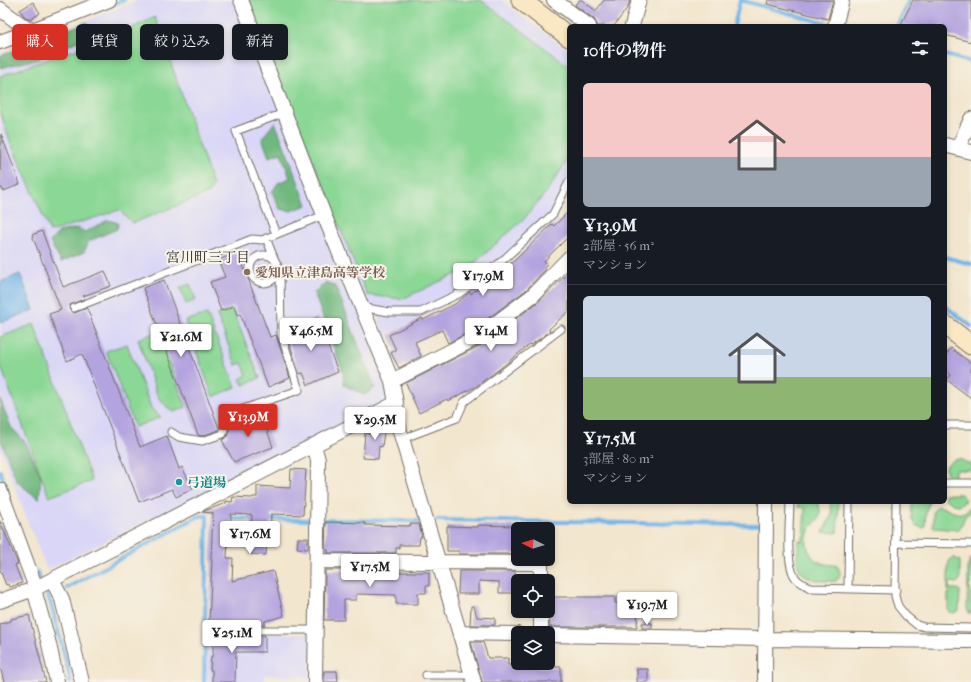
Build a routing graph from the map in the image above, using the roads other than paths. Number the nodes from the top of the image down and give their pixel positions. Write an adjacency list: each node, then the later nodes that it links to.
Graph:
1 (109, 0): 9 (street)
2 (241, 0): 16 (street)
3 (521, 0): 13 (street)
4 (554, 0): 10 (street)
5 (639, 0): 11 (street)
6 (842, 0): 12 (street)
7 (0, 9): 8 (street)
8 (20, 24)
9 (48, 24)
10 (586, 24)
11 (633, 24)
12 (836, 24)
13 (567, 35)
14 (12, 38): 15 (street)
15 (0, 42)
16 (284, 113): 20 (street); 21 (lane)
17 (971, 119): 18 (street)
18 (958, 148)
19 (567, 186): 25 (lane)
20 (324, 215): 21 (lane); 25 (street)
21 (276, 234): 22 (lane)
22 (266, 238): 24 (lane); 26 (lane)
23 (567, 260): 30 (street)
24 (277, 264): 24 (lane); 34 (lane)
25 (361, 307): 30 (street)
26 (74, 308)
27 (947, 327): 29 (street)
28 (561, 329): 35 (lane)
29 (971, 345)
30 (392, 381): 31 (street)
31 (396, 403): 35 (street); 36 (street)
32 (947, 425): 33 (lane)
33 (971, 425)
34 (171, 432)
35 (402, 439): 47 (street)
36 (314, 445): 46 (street); 49 (street)
37 (947, 483): 38 (lane)
38 (971, 483)
39 (0, 490): 49 (street)
40 (766, 504): 59 (street)
41 (790, 504): 50 (lane)
42 (849, 504): 50 (lane)
43 (896, 504): 44 (lane)
44 (896, 543): 45 (lane); 51 (lane)
45 (971, 544)
46 (316, 561): 47 (street); 55 (street)
47 (439, 562): 48 (street); 56 (street)
48 (541, 574)
49 (41, 585): 52 (street); 63 (street); 64 (street)
50 (848, 589): 51 (lane)
51 (896, 590): 53 (lane)
52 (1, 597)
53 (971, 628)
54 (209, 630): 55 (lane)
55 (316, 630): 65 (street)
56 (460, 633): 57 (street); 62 (street)
57 (511, 634)
58 (555, 635): 59 (street)
59 (765, 639): 60 (street); 66 (street)
60 (971, 641)
61 (426, 675): 62 (lane)
62 (473, 679)
63 (57, 682)
64 (82, 682)
65 (315, 682)
66 (765, 682)

